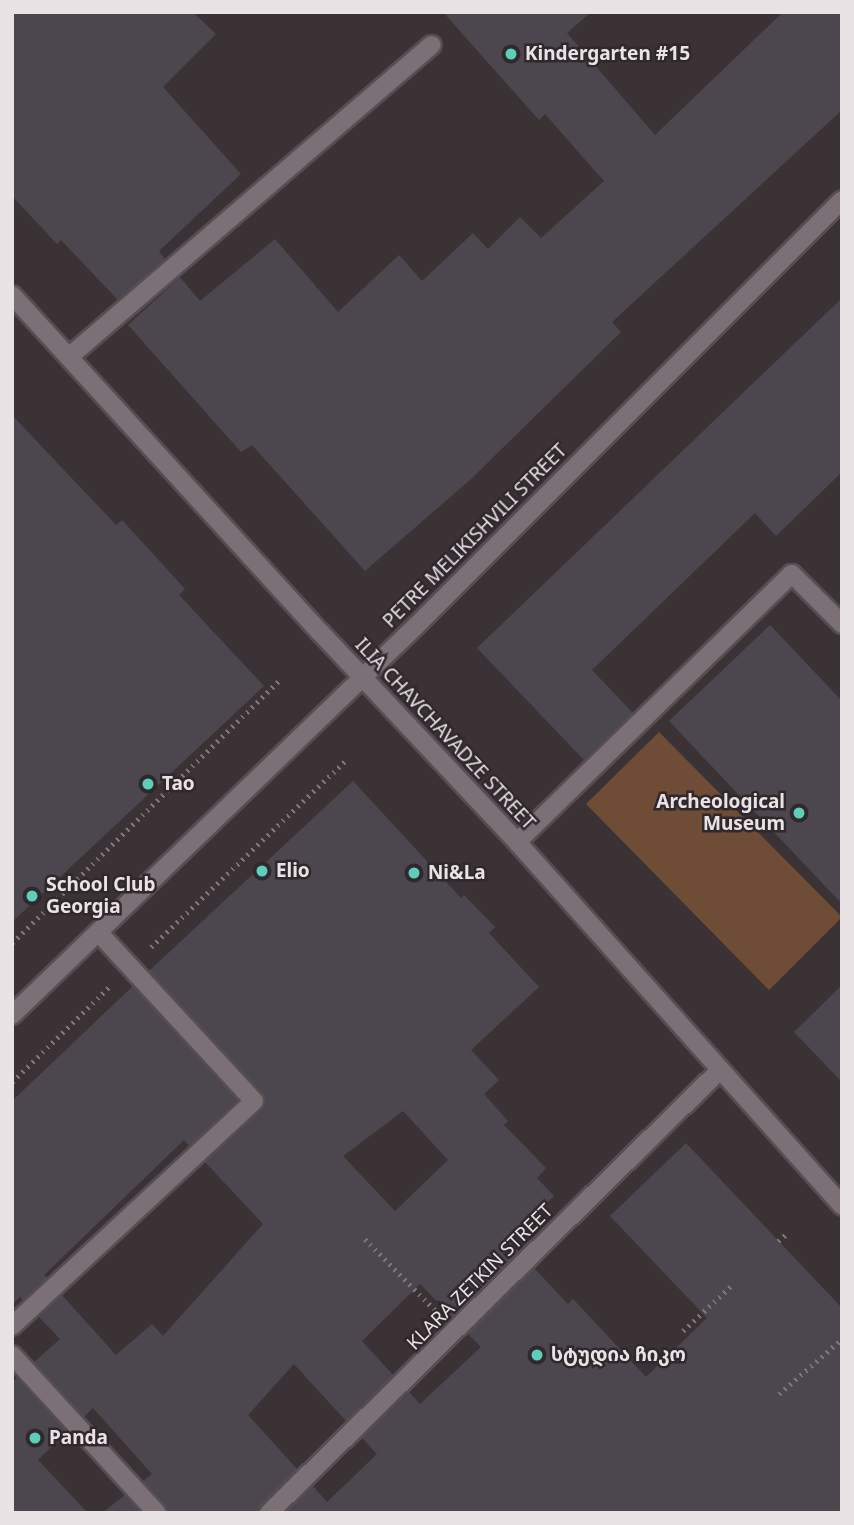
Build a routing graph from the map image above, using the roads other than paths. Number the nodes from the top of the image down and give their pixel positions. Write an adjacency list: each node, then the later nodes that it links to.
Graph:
1 (432, 45): 4 (street)
2 (842, 200): 6 (street, PETRE MELIKISHVILI STREET)
3 (12, 295): 4 (street, ILIA CHAVCHAVADZE STREET)
4 (70, 356): 6 (street, ILIA CHAVCHAVADZE STREET)
5 (842, 624): 7 (street)
6 (363, 675): 7 (street, ILIA CHAVCHAVADZE STREET); 8 (street, PETRE MELIKISHVILI STREET)
7 (517, 842): 10 (street, ILIA CHAVCHAVADZE STREET)
8 (98, 932): 9 (street, PETRE MELIKISHVILI STREET); 12 (street)
9 (12, 1014)
10 (720, 1070): 11 (street, ILIA CHAVCHAVADZE STREET); 15 (street, KLARA ZETKIN STREET)
11 (842, 1206)
12 (12, 1326)
13 (12, 1355): 14 (street)
14 (157, 1513)
15 (269, 1513)

